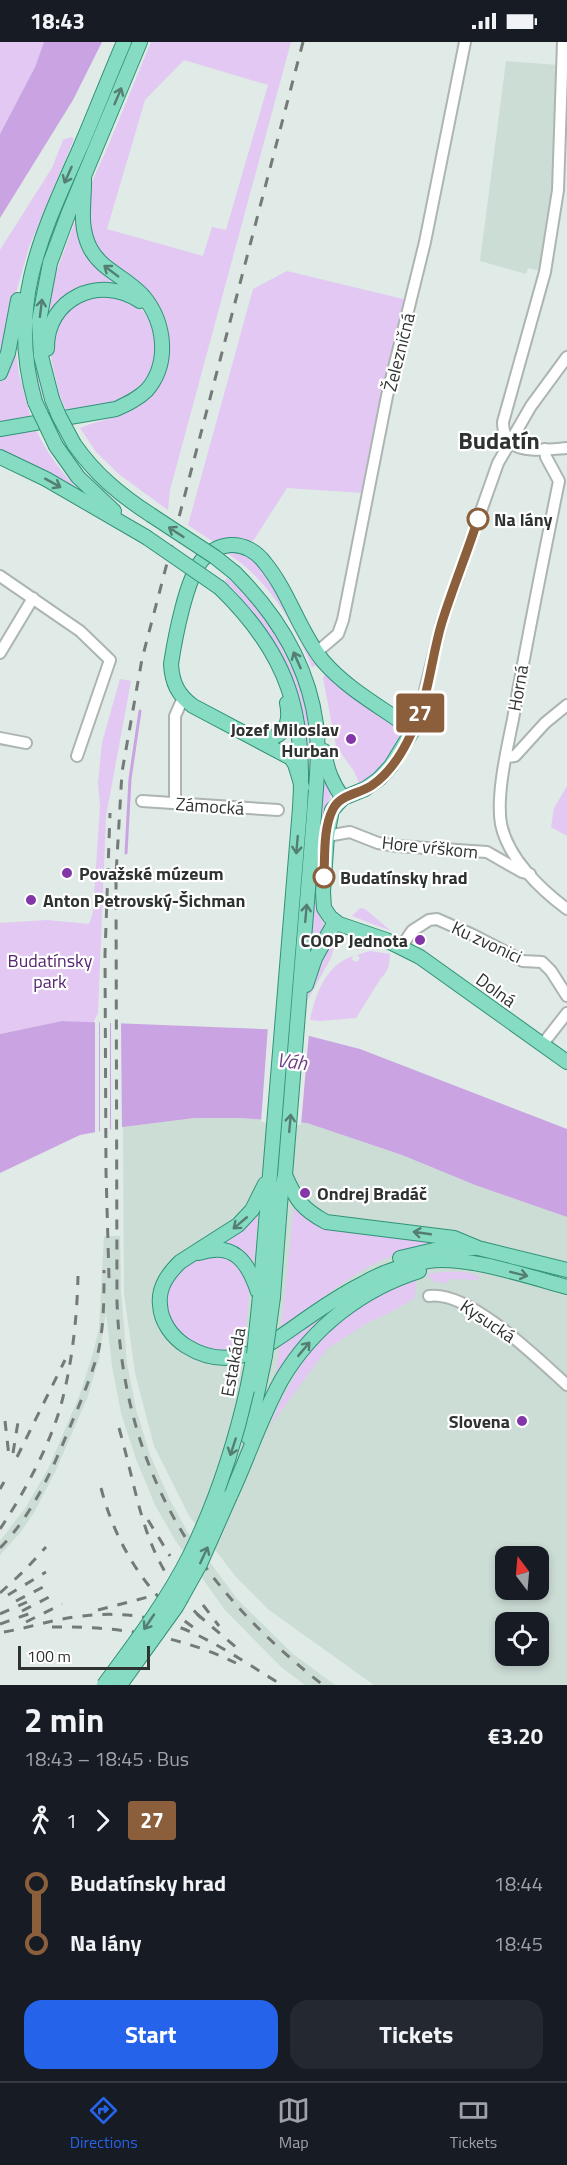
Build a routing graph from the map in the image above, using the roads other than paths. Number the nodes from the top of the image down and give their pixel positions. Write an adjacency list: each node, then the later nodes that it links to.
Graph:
1 (124, 42): 6 (main road, one-way to 6)
2 (140, 42): 5 (main road, one-way to 2)
3 (465, 42): 19 (street, Železničná)
4 (563, 42): 12 (street)
5 (84, 176): 7 (main road, one-way to 5); 10 (main road, one-way to 5)
6 (33, 263): 9 (main road); 16 (main road, bridge)
7 (152, 311): 10 (main road); 11 (main road)
8 (567, 357): 12 (street)
9 (0, 373)
10 (50, 393): 24 (main road, one-way to 10, bridge)
11 (0, 429)
12 (508, 442): 14 (street); 25 (street)
13 (567, 448): 14 (street)
14 (545, 449): 30 (street, Horná)
15 (0, 458): 16 (main road, one-way to 16)
16 (146, 537): 21 (main road, bridge)
17 (0, 576): 18 (street)
18 (33, 598): 20 (street); 29 (street)
19 (317, 652): 22 (main road); 25 (main road)
20 (0, 653)
21 (281, 671): 26 (main road); 31 (main road, Estakáda)
22 (183, 698): 26 (main road); 34 (street)
23 (567, 705): 30 (street)
24 (314, 715): 32 (main road); 42 (main road, one-way to 24)
25 (413, 730): 32 (main road)
26 (252, 737): 31 (main road)
27 (0, 738): 28 (street)
28 (26, 743)
29 (77, 756)
30 (507, 757): 37 (street, Horná)
31 (302, 787): 46 (main road, Estakáda, one-way to 46)
32 (343, 798): 36 (main road)
33 (142, 801): 34 (street, Zámocká)
34 (175, 803): 35 (street, Zámocká)
35 (278, 810)
36 (327, 836): 37 (street, Hore vŕškom); 39 (main road)
37 (530, 874): 38 (street, Horná)
38 (567, 909)
39 (335, 922): 40 (main road, Dolná); 42 (main road)
40 (404, 948): 41 (street, Ku zvonici); 44 (main road, Dolná)
41 (567, 996)
42 (298, 1013): 47 (main road, Estakáda, one-way to 42)
43 (567, 1013): 44 (street)
44 (542, 1045): 45 (main road, Dolná)
45 (567, 1062)
46 (270, 1174): 49 (main road, one-way to 49); 54 (main road, Estakáda)
47 (285, 1175): 48 (main road, one-way to 47); 54 (main road, Estakáda)
48 (478, 1248): 51 (main road); 55 (main road)
49 (185, 1258): 54 (main road); 55 (main road)
50 (471, 1264): 52 (main road, one-way to 52); 55 (main road); 57 (main road, one-way to 50)
51 (567, 1269)
52 (567, 1287)
53 (429, 1296): 56 (street, Kysucká)
54 (266, 1297): 57 (main road, Estakáda, bridge); 58 (main road, Estakáda, one-way to 58, bridge)
55 (313, 1313)
56 (567, 1385)
57 (230, 1496): 59 (main road, Estakáda, one-way to 57, bridge)
58 (104, 1685)
59 (120, 1685)

